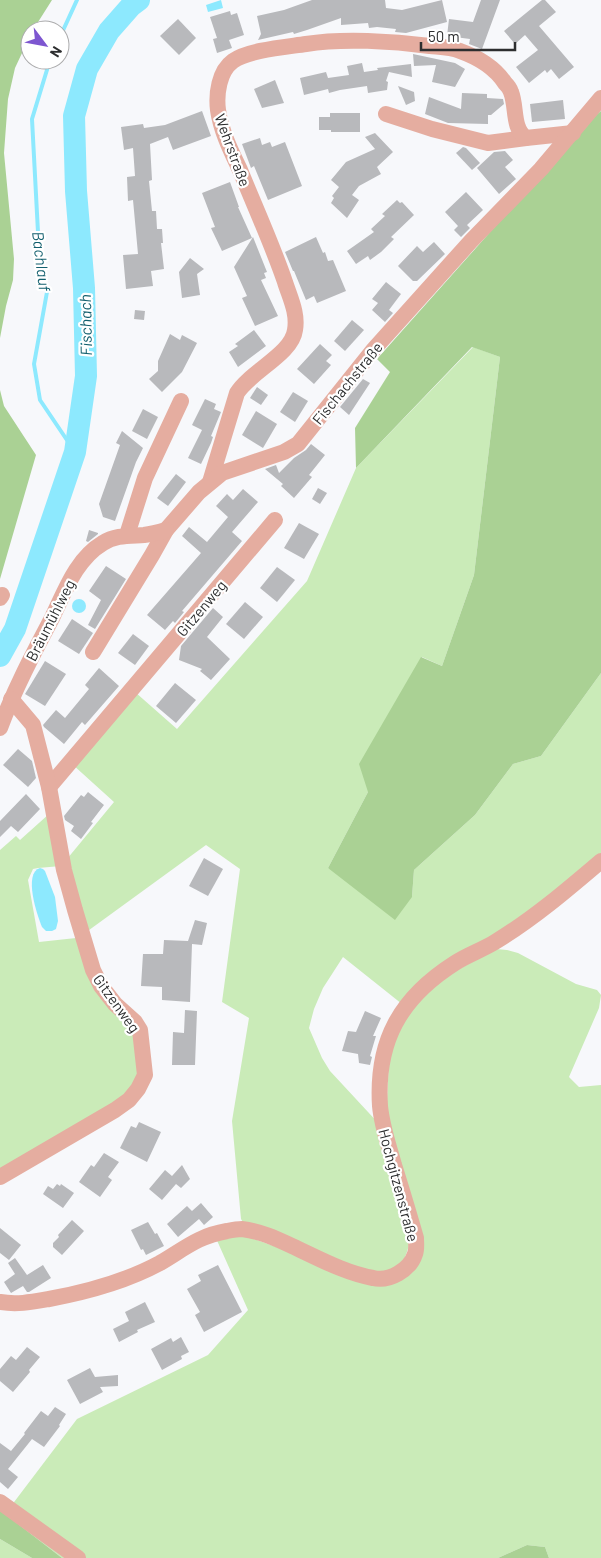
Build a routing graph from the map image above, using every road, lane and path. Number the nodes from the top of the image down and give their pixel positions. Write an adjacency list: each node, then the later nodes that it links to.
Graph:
1 (601, 98): 3 (street, Fischachstraße)
2 (386, 114): 4 (street)
3 (572, 133): 4 (street); 6 (street, Fischachstraße)
4 (526, 138): 6 (street, Wehrstraße)
5 (181, 401): 9 (street)
6 (210, 482): 8 (street, Fischachstraße)
7 (275, 520): 13 (street, Gitzenweg)
8 (166, 530): 9 (street, Bräumühlweg); 10 (street, Fischachstraße)
9 (127, 535): 11 (street, Bräumühlweg)
10 (93, 652)
11 (11, 699): 12 (street, Bräumühlweg); 13 (street, Gitzenweg)
12 (0, 728)
13 (49, 786): 15 (street, Gitzenweg)
14 (601, 861): 16 (street, Hochgitzenstraße)
15 (0, 1177)
16 (0, 1302)
17 (0, 1502): 18 (street)
18 (78, 1558)

